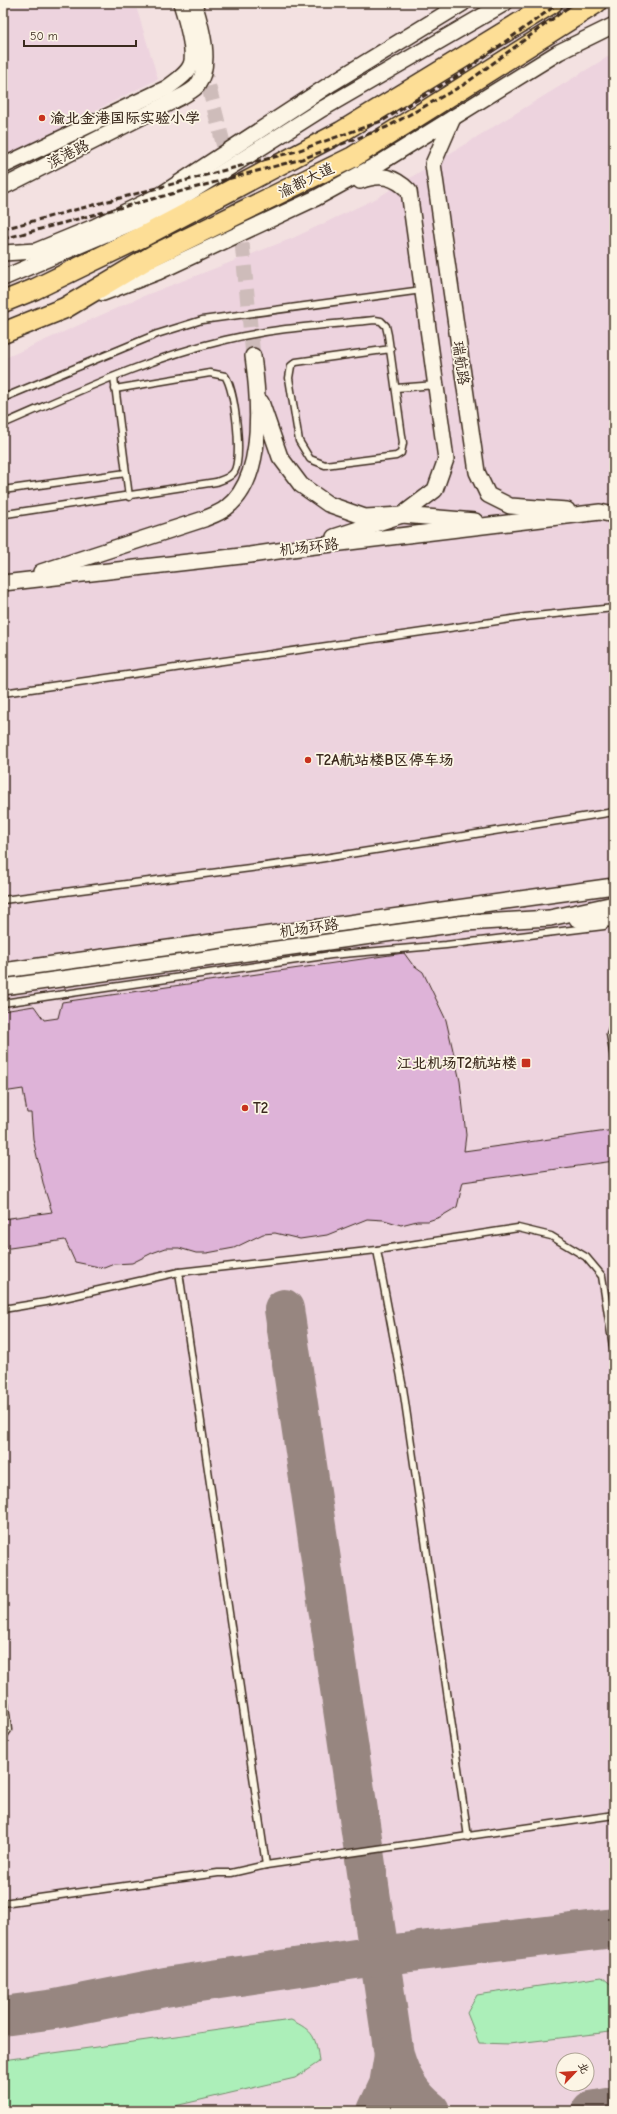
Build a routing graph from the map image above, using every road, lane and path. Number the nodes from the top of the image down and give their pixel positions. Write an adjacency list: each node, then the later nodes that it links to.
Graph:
1 (181, 3): 9 (street, 滨港路)
2 (194, 3): 10 (street, 滨港路)
3 (463, 3): 14 (street)
4 (505, 3): 15 (street)
5 (552, 3): 17 (highway, 渝都大道)
6 (596, 3): 18 (highway, 渝都大道)
7 (614, 25): 8 (street)
8 (453, 118): 11 (street); 32 (street, 瑞航路)
9 (3, 166)
10 (3, 187)
11 (316, 198): 16 (street, 瑞航路); 18 (street)
12 (3, 250): 14 (street)
13 (3, 253): 14 (street)
14 (18, 253)
15 (3, 278)
16 (423, 290): 23 (street, 瑞航路); 27 (lane)
17 (3, 302)
18 (65, 308): 19 (highway, 渝都大道)
19 (3, 333)
20 (390, 349): 22 (lane); 24 (lane); 24 (lane)
21 (253, 356): 26 (street)
22 (114, 377): 25 (lane); 28 (lane)
23 (436, 385): 24 (lane); 34 (street, 瑞航路)
24 (396, 388)
25 (115, 389): 29 (lane); 31 (lane)
26 (258, 393): 34 (street); 38 (street)
27 (3, 398)
28 (3, 424)
29 (126, 473): 30 (lane); 31 (lane)
30 (3, 490)
31 (129, 497): 33 (lane)
32 (607, 513): 35 (street); 36 (street, 机场环路)
33 (6, 514)
34 (402, 515): 36 (street); 37 (street)
35 (614, 519)
36 (512, 524): 37 (street, 机场环路)
37 (299, 548): 38 (street, 机场环路)
38 (7, 583)
39 (614, 608): 40 (lane)
40 (3, 693)
41 (614, 812): 43 (lane)
42 (614, 886): 48 (street, 机场环路)
43 (3, 900)
44 (614, 904): 45 (street)
45 (550, 918): 46 (street); 49 (street, 机场环路, bridge)
46 (614, 919)
47 (614, 924): 50 (lane, 机场环路)
48 (3, 971)
49 (3, 987)
50 (3, 1003)
51 (614, 1023): 52 (lane)
52 (614, 1058)
53 (377, 1250): 54 (lane); 56 (lane); 60 (lane)
54 (179, 1272): 55 (lane); 61 (lane)
55 (3, 1309)
56 (614, 1353)
57 (3, 1689): 58 (lane)
58 (3, 1737)
59 (614, 1816): 60 (lane)
60 (468, 1837): 61 (lane)
61 (266, 1865): 62 (lane)
62 (3, 1903)

